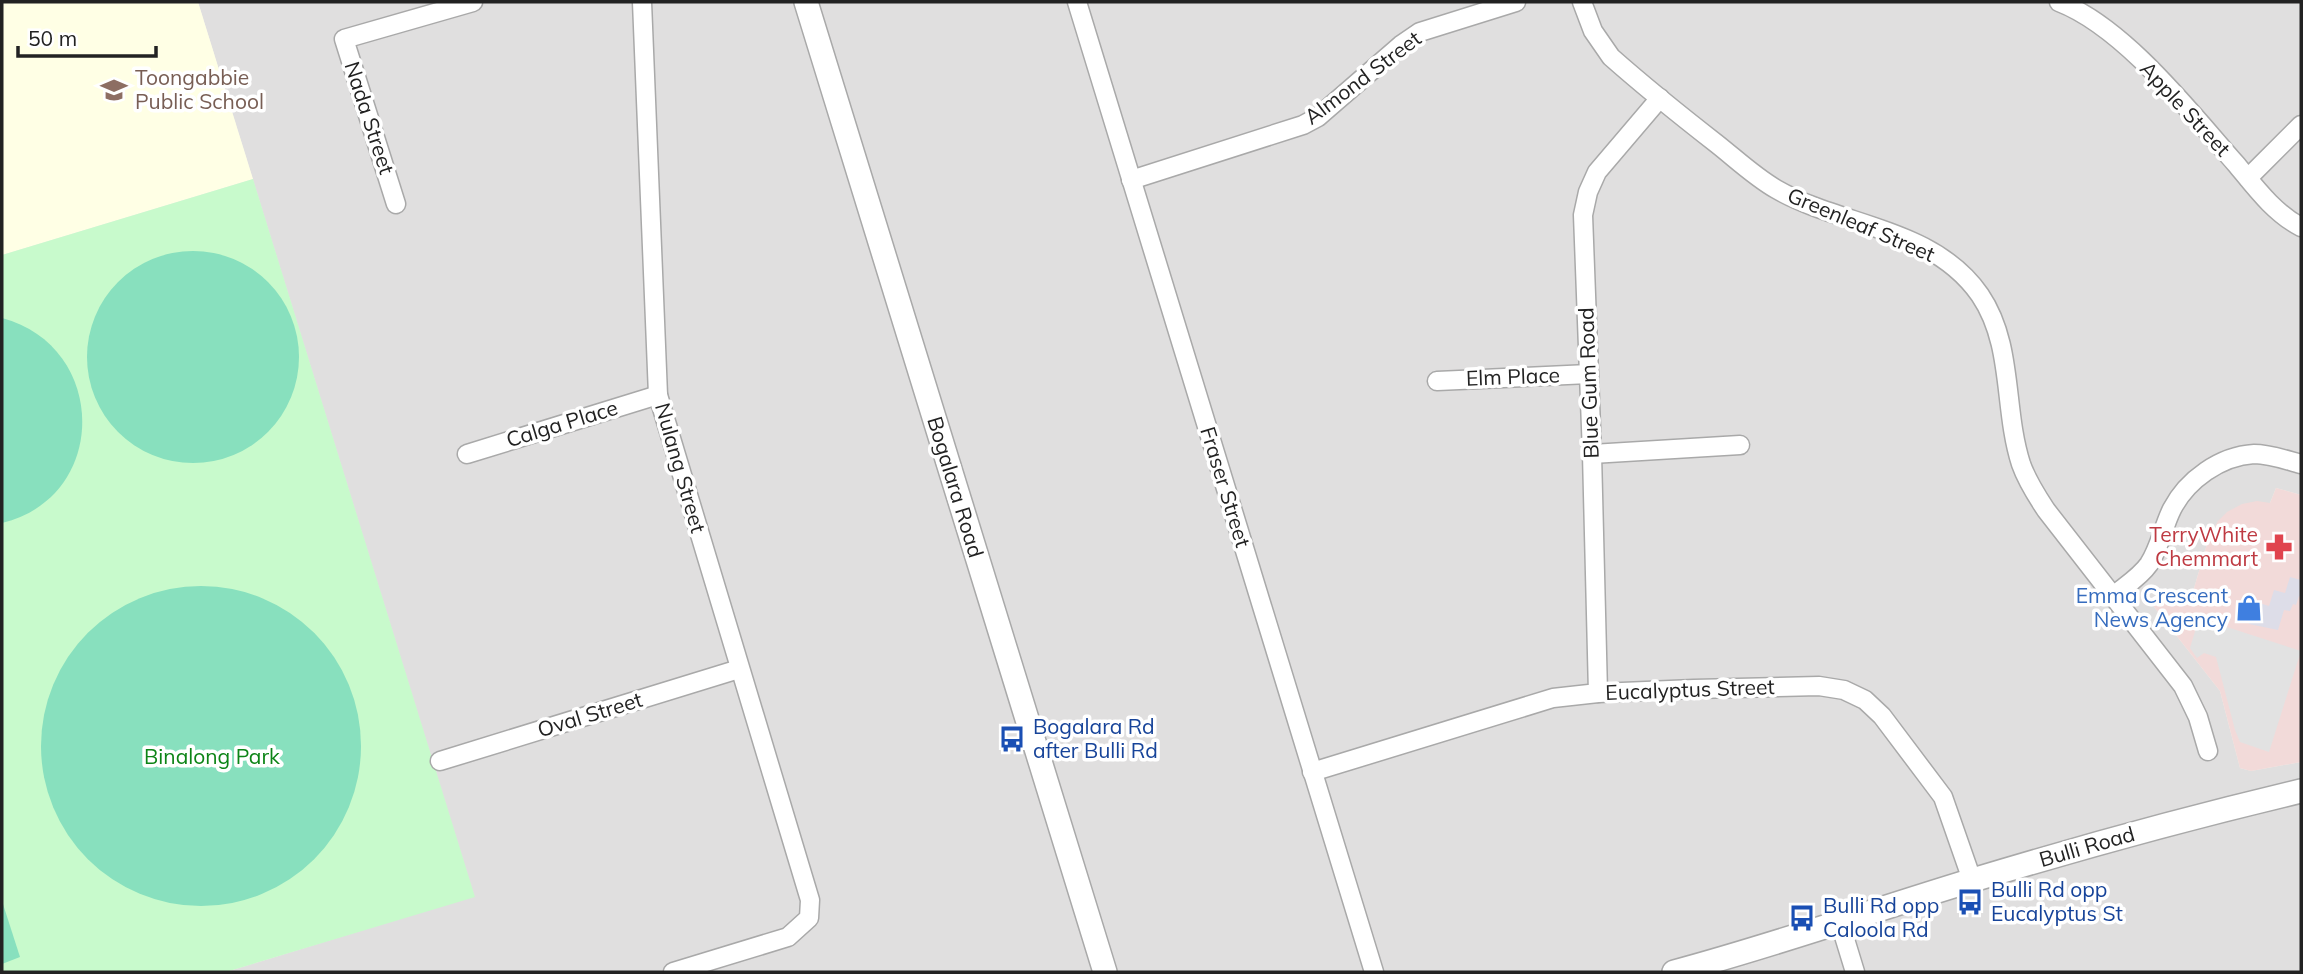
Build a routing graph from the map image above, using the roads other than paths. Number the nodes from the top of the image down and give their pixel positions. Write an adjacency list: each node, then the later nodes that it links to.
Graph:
1 (473, 2): 12 (street, Nada Street)
2 (642, 2): 16 (street, Nulang Street)
3 (806, 2): 31 (street, Bogalara Road)
4 (1077, 2): 11 (street, Fraser Street)
5 (1516, 2): 11 (street, Almond Street)
6 (1582, 2): 8 (street, Greenleaf Street)
7 (2059, 2): 10 (street, Apple Street)
8 (1660, 99): 14 (street, Blue Gum Road); 21 (street, Greenleaf Street)
9 (2301, 125): 10 (street)
10 (2248, 178): 13 (street, Apple Street)
11 (1131, 180): 26 (street, Fraser Street)
12 (396, 204)
13 (2301, 227)
14 (1588, 374): 15 (street, Elm Place); 19 (street, Blue Gum Road)
15 (1437, 381)
16 (658, 394): 18 (street, Calga Place); 22 (street, Nulang Street)
17 (1740, 445): 19 (street)
18 (467, 454)
19 (1592, 454): 23 (street, Blue Gum Road)
20 (2301, 464): 21 (street)
21 (2113, 596): 24 (street, Greenleaf Street)
22 (739, 669): 25 (street, Oval Street); 30 (street, Nulang Street)
23 (1598, 693): 26 (street, Eucalyptus Street); 28 (street, Eucalyptus Street)
24 (2208, 751)
25 (440, 761)
26 (1312, 772): 32 (street, Fraser Street)
27 (2301, 791): 28 (street, Bulli Road)
28 (1972, 880): 29 (street, Bulli Road)
29 (1840, 923): 33 (street, Bulli Road); 34 (street)
30 (673, 972)
31 (1105, 972)
32 (1374, 972)
33 (1674, 972)
34 (1855, 972)

